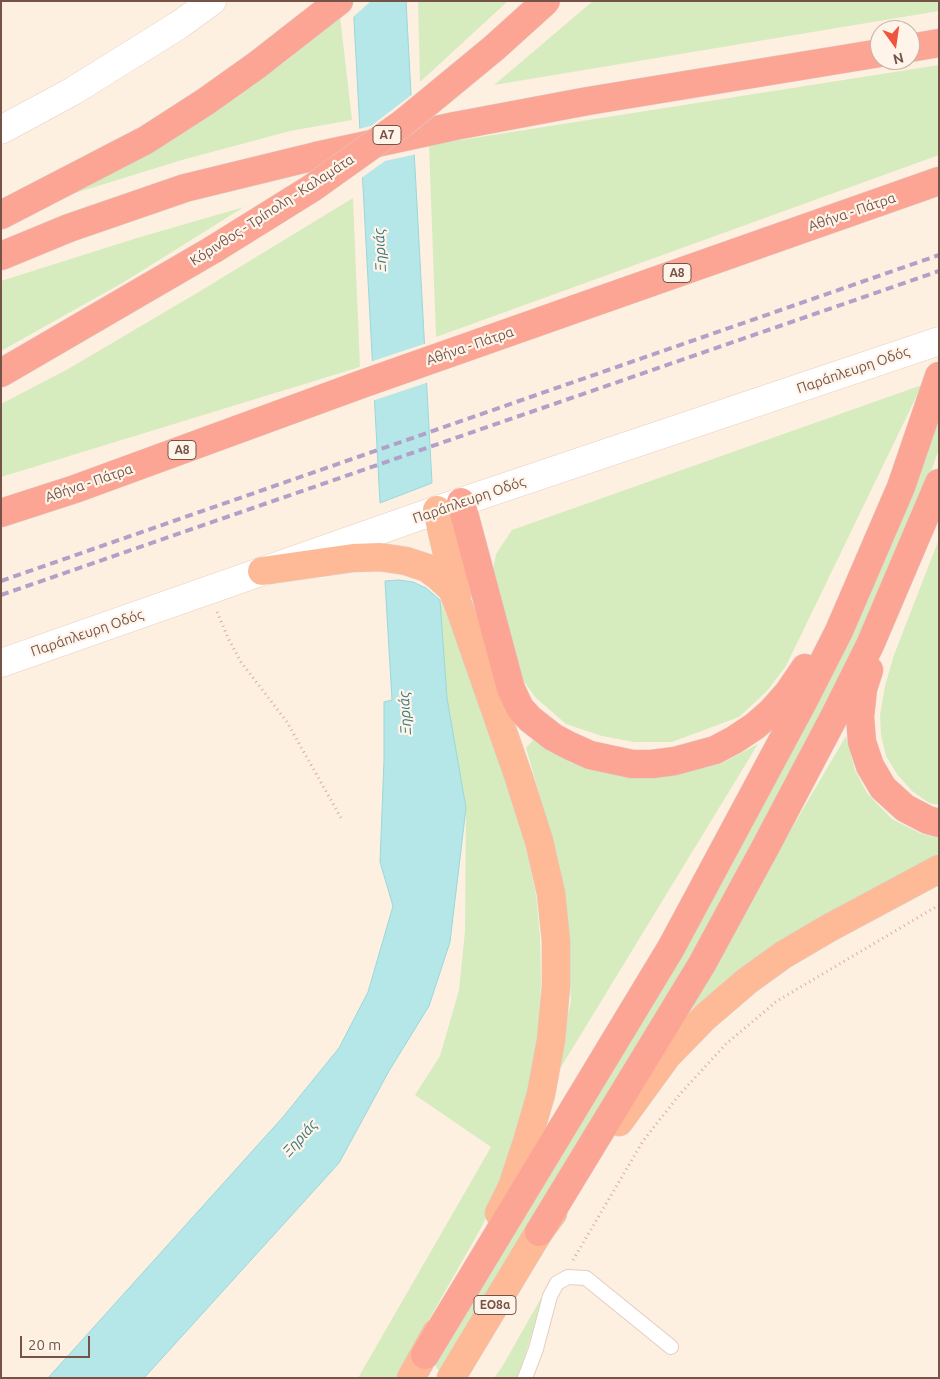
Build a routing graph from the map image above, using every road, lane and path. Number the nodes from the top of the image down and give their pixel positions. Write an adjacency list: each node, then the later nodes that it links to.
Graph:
1 (212, 1): 7 (main road)
2 (339, 1): 9 (highway)
3 (546, 1): 12 (highway, Κόρινθος - Τρίπολη - Καλαμάτα / Α7, bridge)
4 (939, 43): 5 (highway)
5 (920, 46)
6 (870, 55): 10 (highway, bridge)
7 (1, 130)
8 (930, 184): 16 (highway, Αθήνα - Πάτρα / Α8)
9 (1, 215)
10 (1, 256)
11 (934, 342): 15 (main road, Παράπλευρη Οδός)
12 (1, 373)
13 (939, 376): 17 (highway)
14 (939, 482): 18 (highway)
15 (449, 506): 17 (highway); 19 (main road, Παράπλευρη Οδός); 21 (highway)
16 (1, 513)
17 (872, 553): 30 (highway)
18 (905, 564): 24 (highway); 27 (highway)
19 (262, 572): 20 (main road, Παράπλευρη Οδός); 21 (highway)
20 (208, 590): 22 (main road, Παράπλευρη Οδός); 23 (path)
21 (461, 612): 30 (highway)
22 (1, 663)
23 (341, 818)
24 (939, 823)
25 (939, 869): 27 (highway)
26 (939, 905): 28 (path)
27 (539, 1232): 32 (highway, ΕΟ8α)
28 (568, 1277): 29 (lane); 33 (lane)
29 (671, 1347)
30 (425, 1355): 31 (highway)
31 (411, 1378)
32 (451, 1378)
33 (525, 1378)

